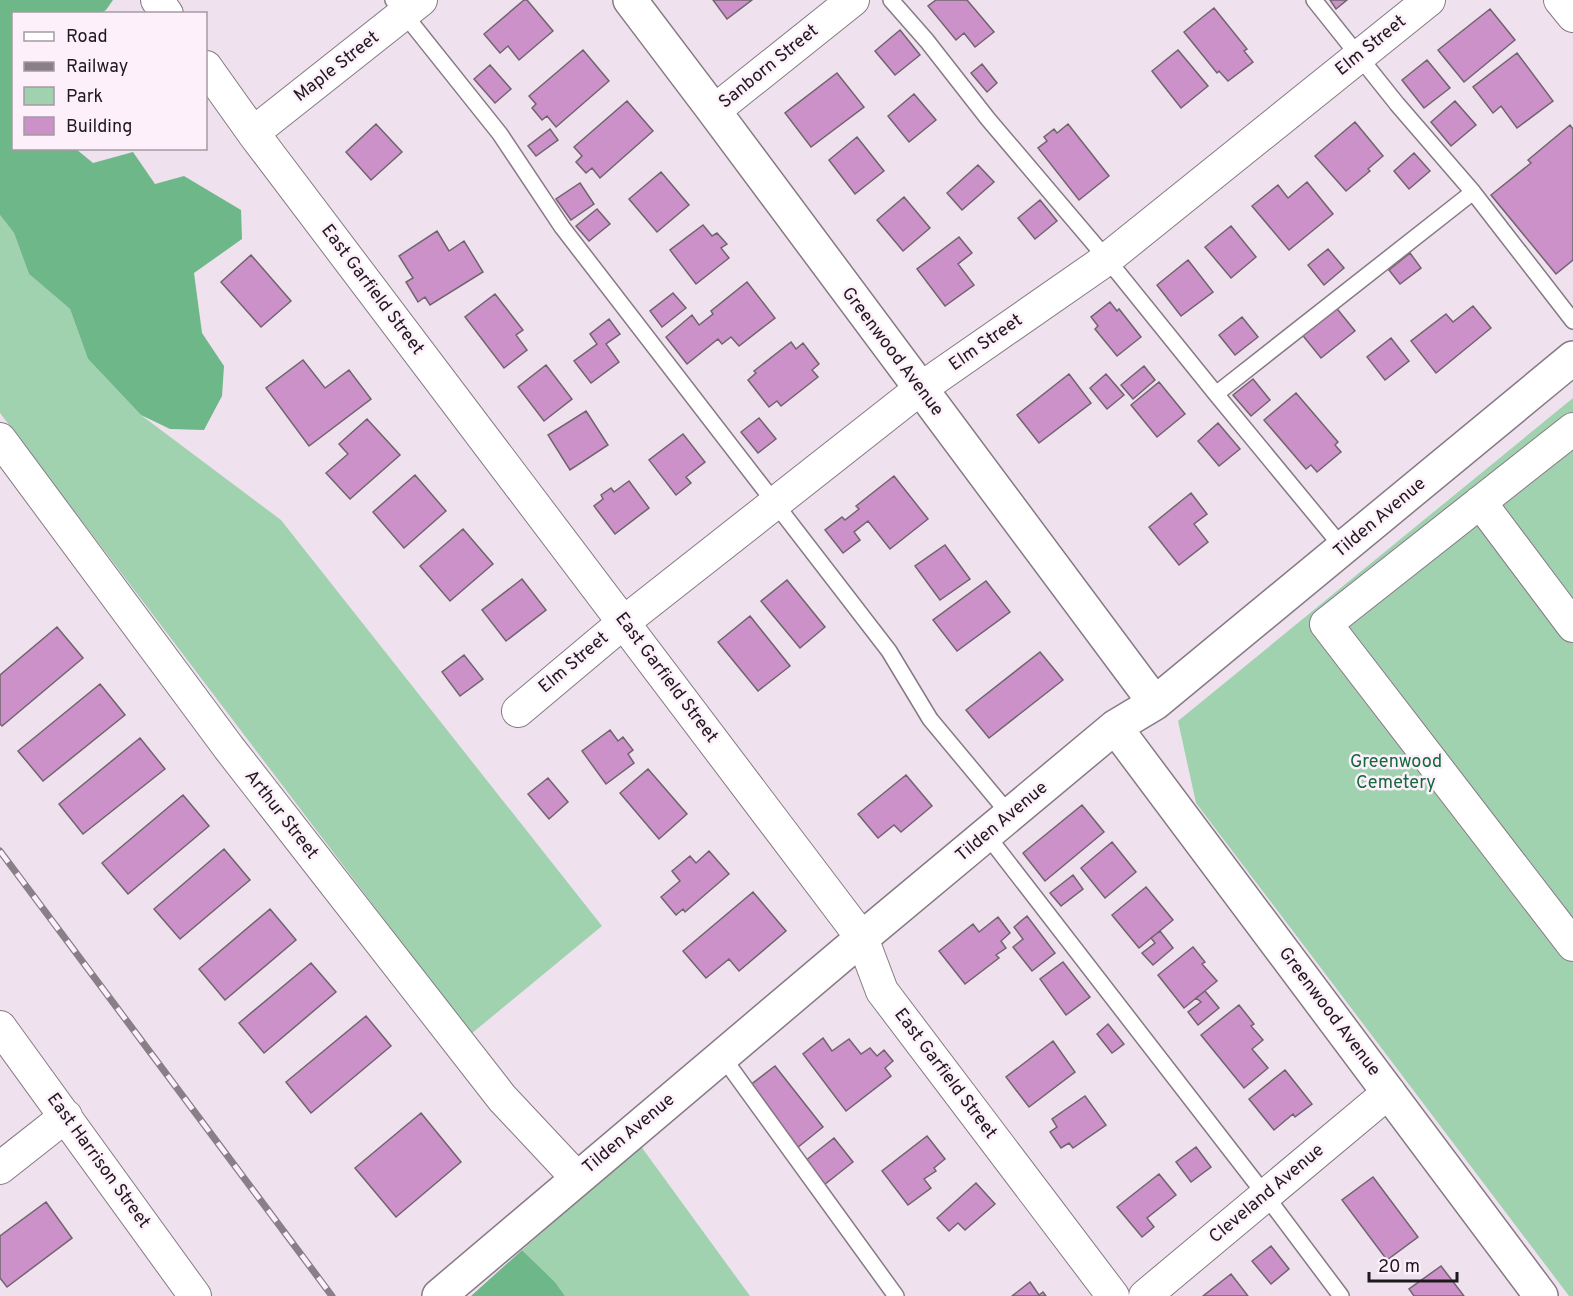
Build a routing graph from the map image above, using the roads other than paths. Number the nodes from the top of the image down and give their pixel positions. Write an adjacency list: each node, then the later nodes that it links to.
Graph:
1 (630, 0): 11 (street, Greenwood Avenue)
2 (853, 0): 11 (street, Sanborn Street)
3 (891, 0): 14 (lane)
4 (1314, 0): 9 (lane)
5 (1429, 0): 9 (street, Elm Street)
6 (1560, 0): 8 (street)
7 (406, 5): 12 (street, Maple Street); 22 (lane)
8 (1573, 16)
9 (1359, 56): 13 (lane); 14 (street, Elm Street)
10 (207, 68): 12 (street, East Garfield Street)
11 (714, 111): 17 (street, Greenwood Avenue)
12 (253, 133): 24 (street, East Garfield Street)
13 (1473, 192): 15 (lane); 18 (lane)
14 (1107, 259): 17 (street, Elm Street); 18 (lane)
15 (1573, 321)
16 (1573, 358): 23 (street, Tilden Avenue)
17 (920, 389): 22 (street, Elm Street); 26 (street, Greenwood Avenue)
18 (1216, 394): 23 (lane)
19 (1573, 429): 21 (street)
20 (0, 439): 37 (street, Arthur Street)
21 (1480, 502): 25 (street); 31 (street)
22 (775, 503): 24 (street, Elm Street); 29 (lane)
23 (1343, 548): 26 (street, Tilden Avenue)
24 (624, 622): 27 (street, Elm Street); 30 (street, East Garfield Street)
25 (1573, 626)
26 (1155, 703): 28 (street, Tilden Avenue)
27 (518, 711)
28 (1115, 727): 29 (street, Tilden Avenue); 34 (street, Greenwood Avenue)
29 (998, 825): 30 (street, Tilden Avenue); 38 (lane)
30 (862, 938): 33 (street, Tilden Avenue); 42 (street, East Garfield Street)
31 (1573, 945)
32 (0, 1027): 35 (street, East Harrison Street)
33 (722, 1056): 37 (street, Tilden Avenue); 41 (lane)
34 (1389, 1092): 38 (street, Cleveland Avenue); 45 (street, Greenwood Avenue)
35 (66, 1116): 36 (street); 39 (street, East Harrison Street)
36 (0, 1168)
37 (577, 1178): 40 (street, Tilden Avenue)
38 (1266, 1196): 43 (street, Cleveland Avenue); 44 (lane)
39 (195, 1296)
40 (439, 1296)
41 (896, 1296)
42 (1113, 1296)
43 (1145, 1296)
44 (1341, 1296)
45 (1541, 1296)

